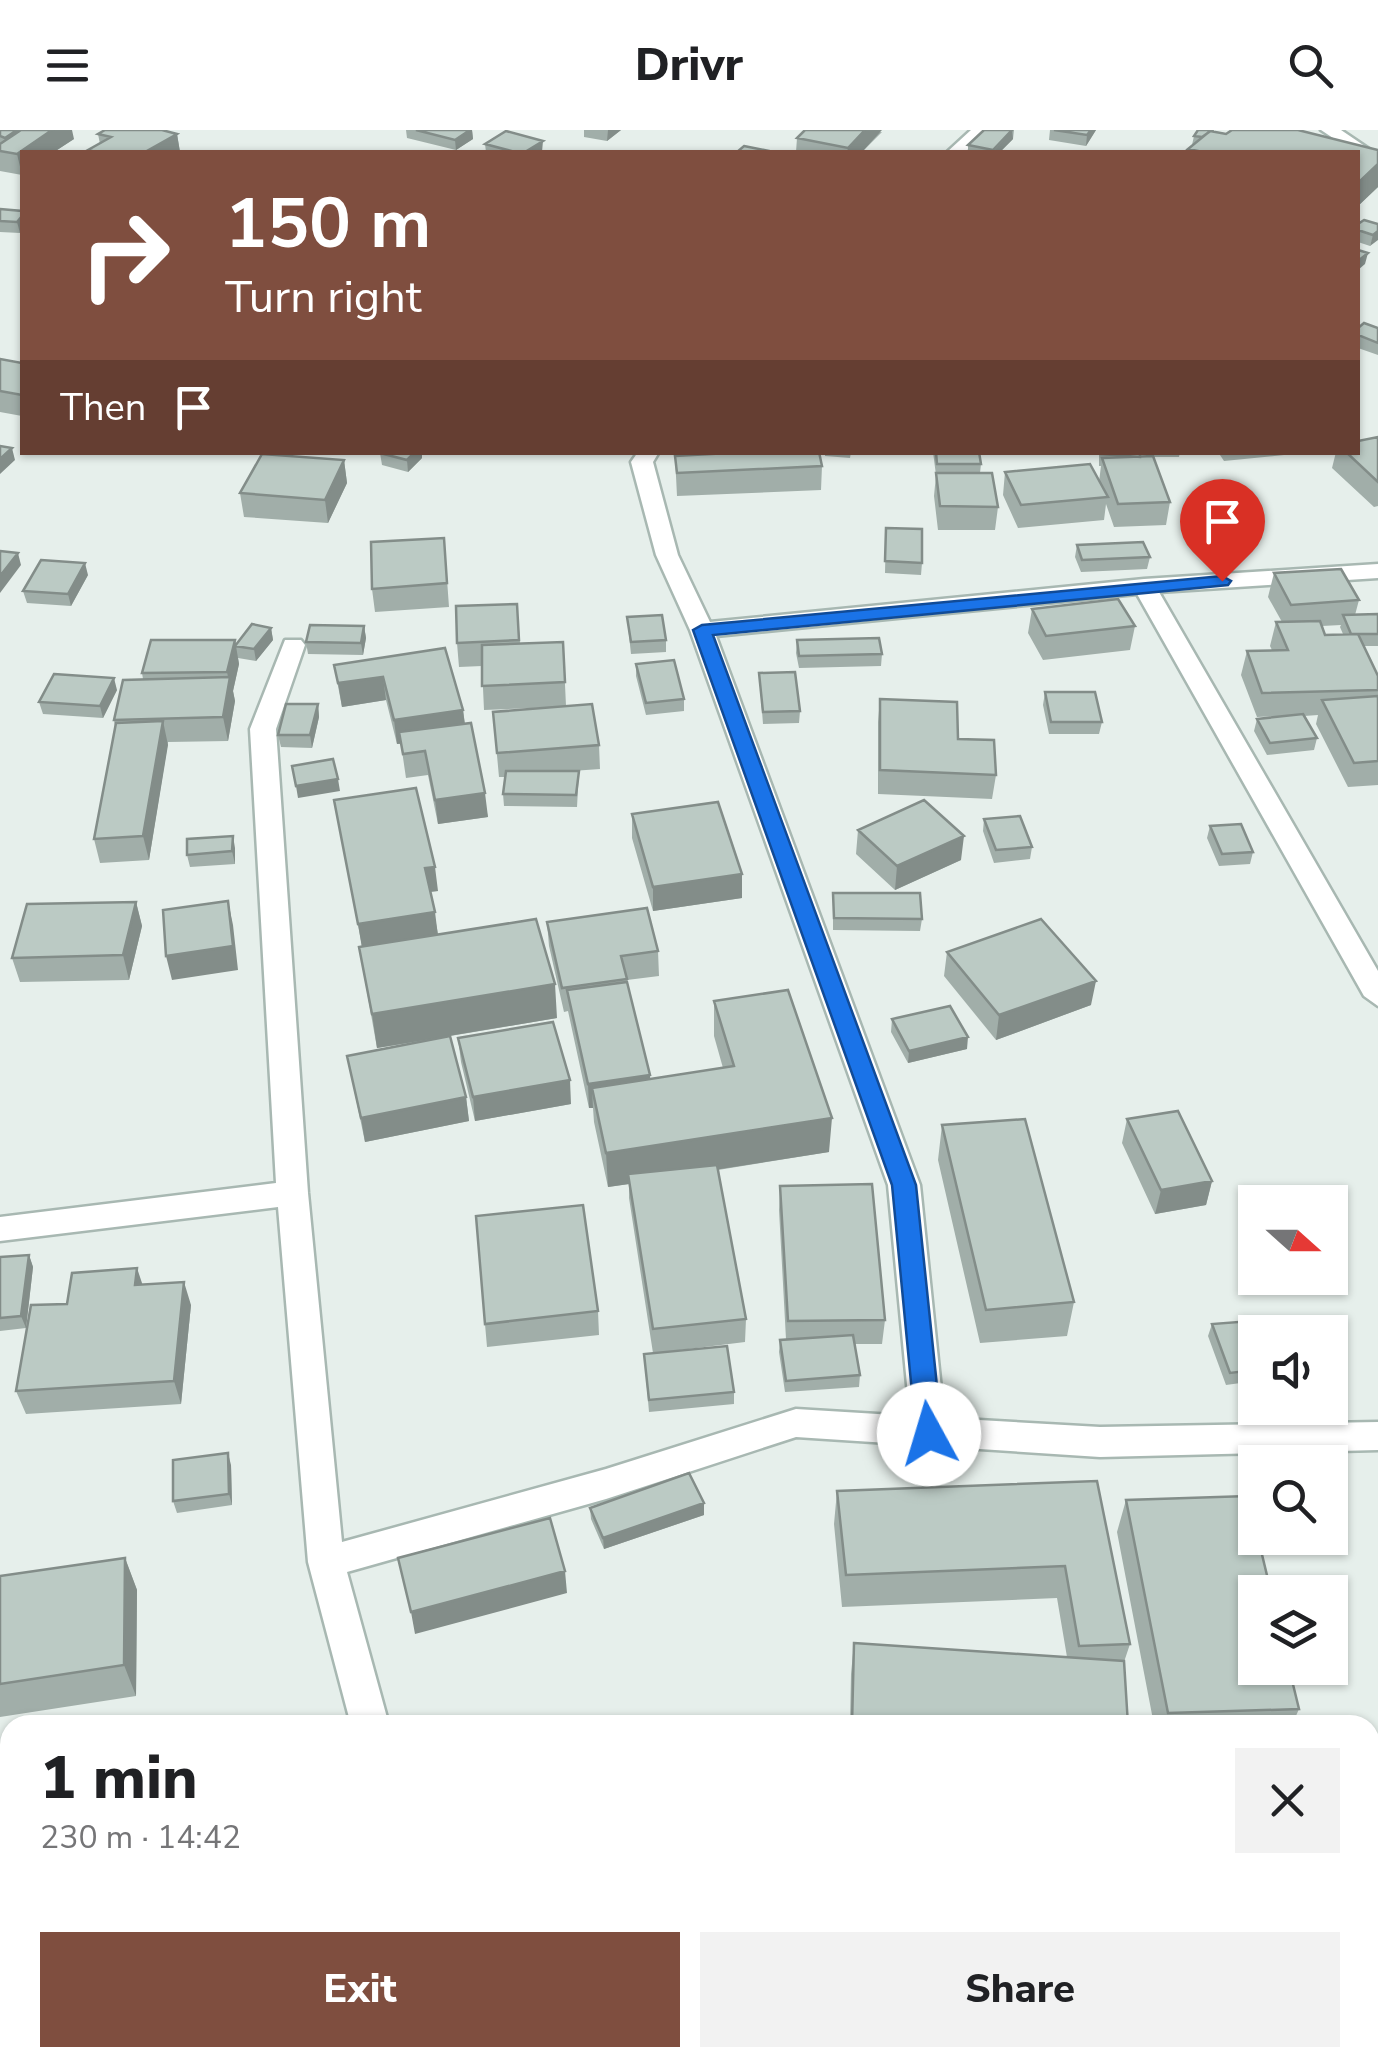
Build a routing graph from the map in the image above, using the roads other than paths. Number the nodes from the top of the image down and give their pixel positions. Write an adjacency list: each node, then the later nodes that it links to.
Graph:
1 (982, 130): 3 (street)
2 (1330, 130): 4 (street)
3 (957, 150)
4 (1359, 150)
5 (646, 455): 8 (street)
6 (1378, 571): 7 (street)
7 (1144, 586): 8 (street); 10 (street)
8 (702, 630): 13 (street)
9 (292, 644): 11 (street)
10 (1378, 996)
11 (292, 1193): 12 (street); 15 (street)
12 (0, 1228)
13 (929, 1434): 14 (street); 15 (street)
14 (1378, 1436)
15 (326, 1562): 16 (street)
16 (367, 1715)

